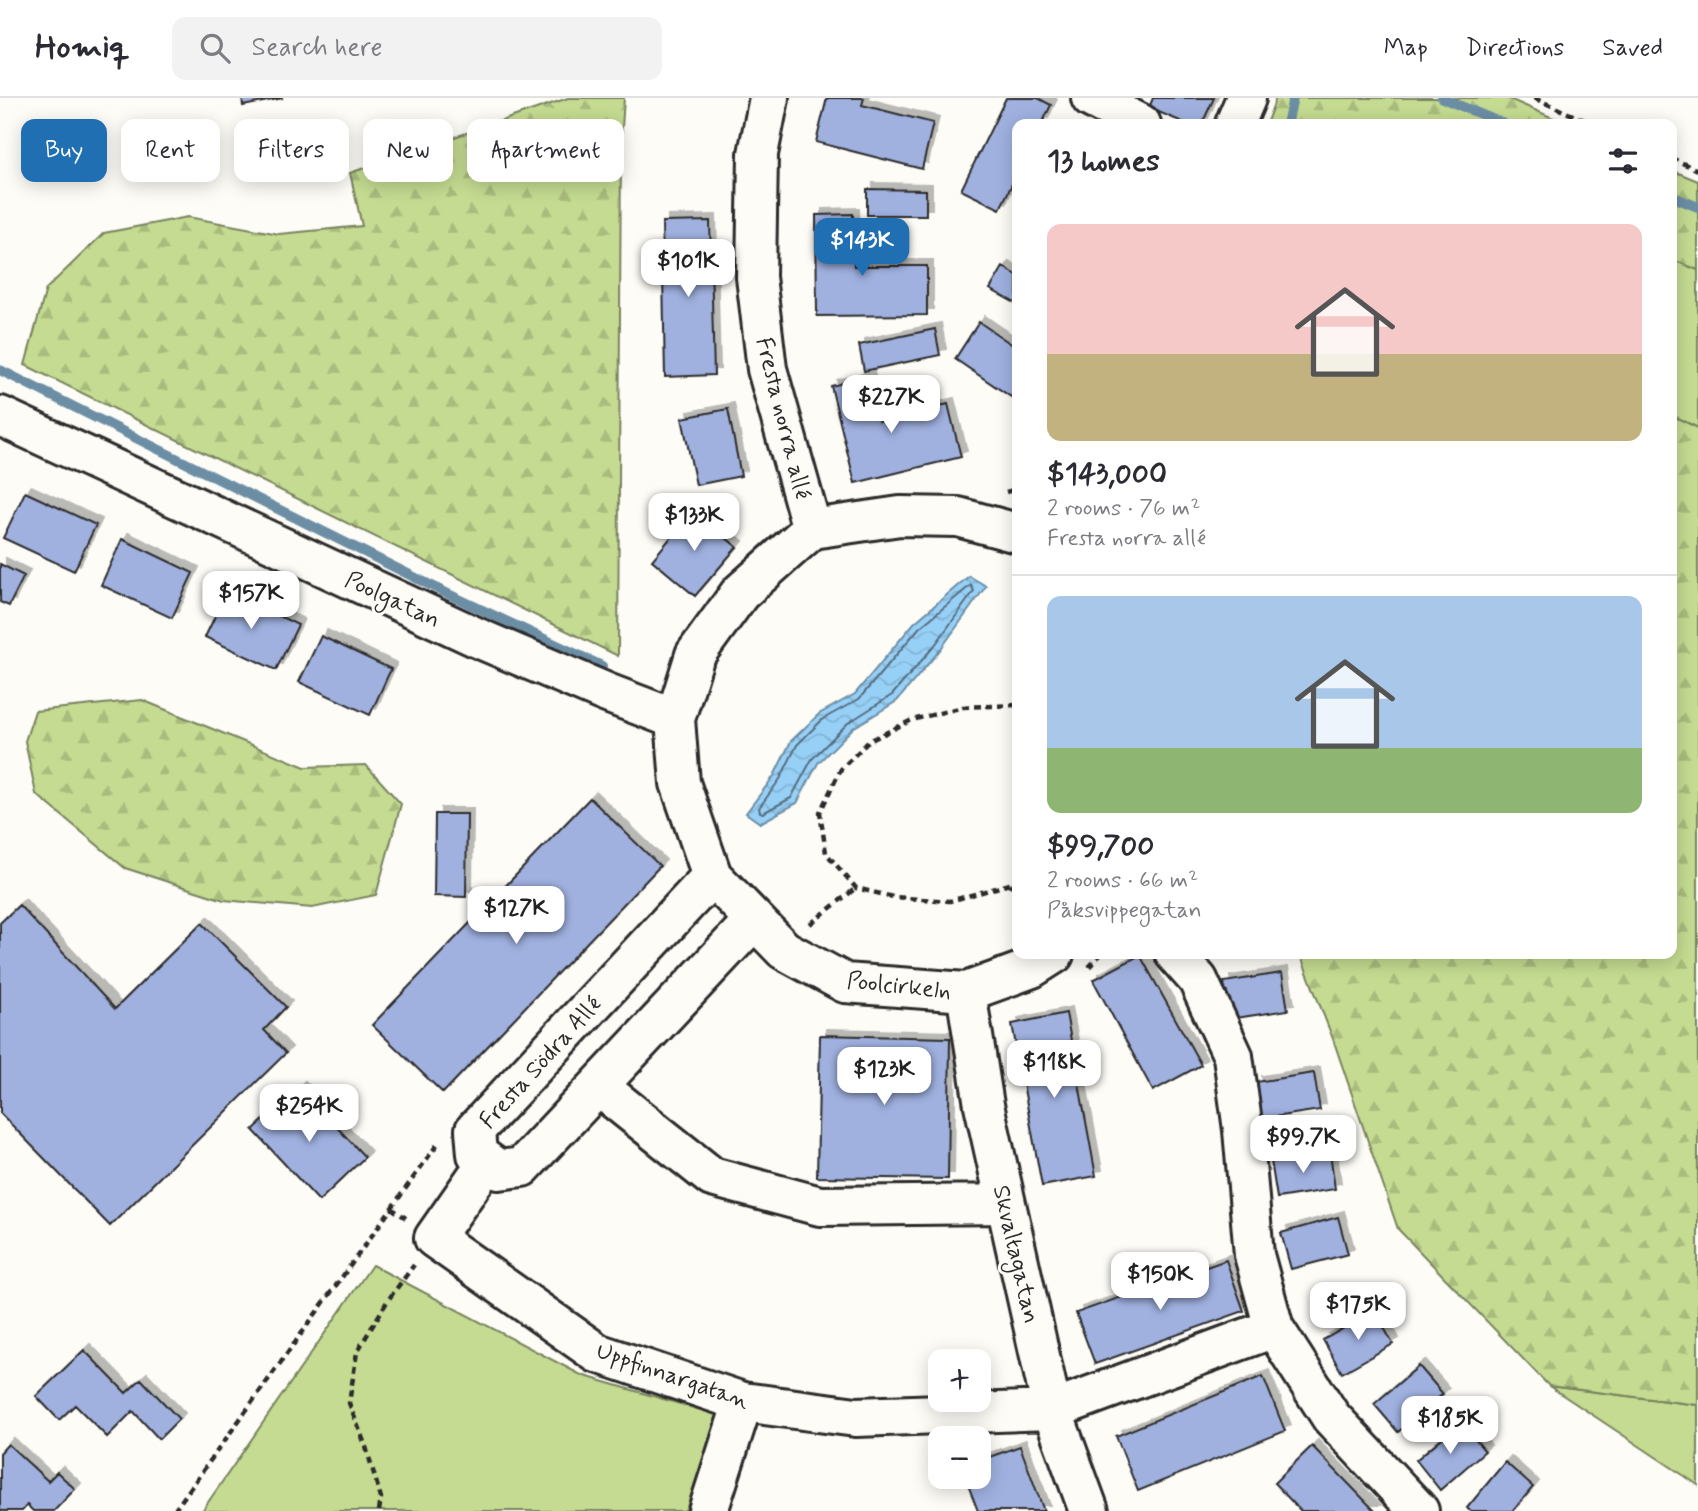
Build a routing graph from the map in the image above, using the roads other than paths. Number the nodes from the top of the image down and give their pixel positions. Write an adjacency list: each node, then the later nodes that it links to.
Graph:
1 (769, 98): 7 (street, Fresta norra allé)
2 (1091, 98): 4 (street)
3 (1246, 98): 5 (street)
4 (1131, 119)
5 (1237, 119)
6 (0, 416): 9 (street, Poolgatan)
7 (812, 529): 8 (street); 9 (street, Poolcirkeln)
8 (1012, 532)
9 (675, 719): 10 (street, Poolcirkeln)
10 (712, 876): 11 (street, Poolcirkeln); 16 (street, Fresta Södra Allé)
11 (754, 920): 14 (street, Poolcirkeln); 15 (street, Fresta Södra Allé)
12 (1046, 959): 14 (street, Poolcirkeln)
13 (1179, 959): 18 (street)
14 (966, 992): 17 (street, Skvaltagatan)
15 (598, 1086): 16 (street, Fresta Södra Allé); 17 (street)
16 (487, 1162): 19 (street, Uppfinnargatan)
17 (1006, 1203): 20 (street, Skvaltagatan)
18 (1274, 1328): 20 (street, Uppfinnargatan); 23 (street)
19 (743, 1402): 20 (street, Uppfinnargatan); 21 (street)
20 (1052, 1410): 22 (street, Skvaltagatan)
21 (708, 1511)
22 (1089, 1511)
23 (1419, 1511)

